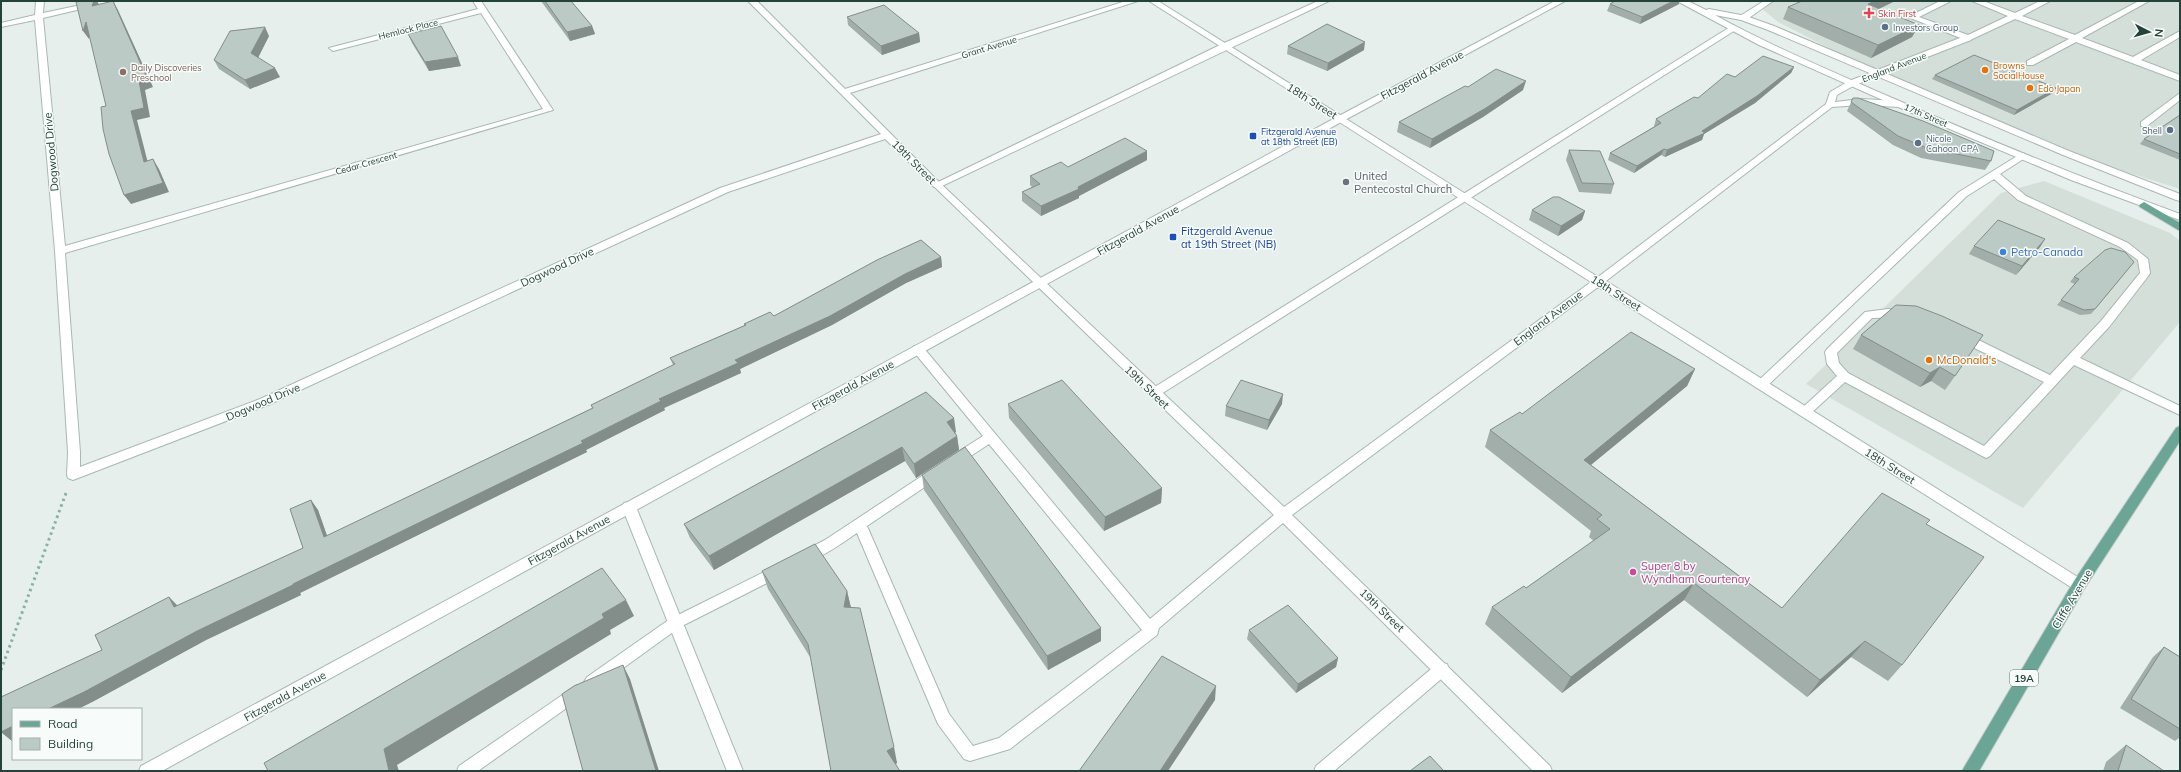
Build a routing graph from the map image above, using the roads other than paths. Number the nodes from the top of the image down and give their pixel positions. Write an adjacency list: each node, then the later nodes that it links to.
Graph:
1 (40, 1): 18 (street, Dogwood Drive)
2 (111, 1): 18 (street)
3 (477, 1): 16 (street, Cedar Crescent)
4 (752, 1): 32 (street, 19th Street)
5 (1134, 1): 32 (street, Grant Avenue)
6 (1153, 1): 25 (street, 18th Street)
7 (1325, 1): 25 (street)
8 (1561, 1): 36 (street, Fitzgerald Avenue)
9 (1682, 1): 15 (street, 17th Street)
10 (1769, 1): 19 (street)
11 (1947, 1): 23 (street)
12 (1976, 1): 17 (street)
13 (2046, 1): 17 (street, England Avenue)
14 (2145, 1): 24 (street)
15 (1700, 9): 19 (street, 17th Street); 21 (street, 17th Street)
16 (483, 10): 26 (street, Hemlock Place); 49 (street, Cedar Crescent)
17 (2017, 16): 23 (street, England Avenue); 24 (street)
18 (39, 17): 20 (street); 49 (street, Dogwood Drive)
19 (1743, 18): 29 (street, 17th Street)
20 (1, 25)
21 (1732, 29): 31 (street, 17th Street); 44 (street)
22 (2180, 33): 27 (street)
23 (1968, 38): 29 (street, England Avenue)
24 (2076, 39): 27 (street); 28 (street)
25 (1225, 46): 36 (street, 18th Street); 41 (street)
26 (333, 48)
27 (2134, 61): 30 (street)
28 (2030, 63)
29 (1878, 73): 31 (street, England Avenue); 42 (street, 17th Street)
30 (2180, 78)
31 (1852, 83): 34 (street, 17th Street); 35 (street, England Avenue)
32 (844, 92): 38 (street, 19th Street)
33 (2180, 96): 37 (street)
34 (1899, 104): 35 (street); 39 (street, 17th Street)
35 (1830, 105): 50 (street, England Avenue)
36 (1340, 119): 44 (street, 18th Street); 51 (street, Fitzgerald Avenue)
37 (2144, 124)
38 (887, 135): 41 (street, 19th Street); 49 (street, Dogwood Drive)
39 (2022, 156): 40 (street); 46 (street, 17th Street)
40 (1994, 174): 55 (street); 58 (street)
41 (937, 185): 51 (street, 19th Street)
42 (2153, 187): 43 (street); 45 (street, 17th Street)
43 (2180, 194)
44 (1464, 197): 50 (street, 18th Street); 59 (street)
45 (2180, 198)
46 (2144, 205): 47 (street, 17th Street); 48 (main road)
47 (2180, 218)
48 (2180, 228)
49 (60, 251)
50 (1598, 282): 58 (street, 18th Street); 65 (street, England Avenue)
51 (1040, 283): 54 (street, Fitzgerald Avenue); 59 (street, 19th Street)
52 (1915, 317): 56 (street)
53 (1948, 331): 57 (street)
54 (918, 349): 63 (street); 64 (street, Fitzgerald Avenue)
55 (2072, 359): 57 (street); 60 (street)
56 (1844, 376): 57 (street); 61 (street)
57 (2052, 382)
58 (1761, 385): 61 (street, 18th Street)
59 (1154, 393): 65 (street, 19th Street)
60 (2180, 411)
61 (1805, 412): 67 (street, 18th Street)
62 (2180, 431): 67 (main road, Cliffe Avenue / 19A)
63 (990, 437): 66 (street); 69 (street)
64 (629, 507): 68 (street); 71 (street, Fitzgerald Avenue)
65 (1283, 515): 69 (street, England Avenue); 70 (street, 19th Street)
66 (860, 523): 68 (street); 69 (street, England Avenue)
67 (2079, 585): 76 (main road, Cliffe Avenue / 19A)
68 (675, 623): 72 (street); 73 (street)
69 (1152, 631)
70 (1442, 669): 74 (street); 75 (street, 19th Street)
71 (147, 771)
72 (465, 771)
73 (735, 771)
74 (1322, 771)
75 (1544, 771)
76 (1970, 771)

